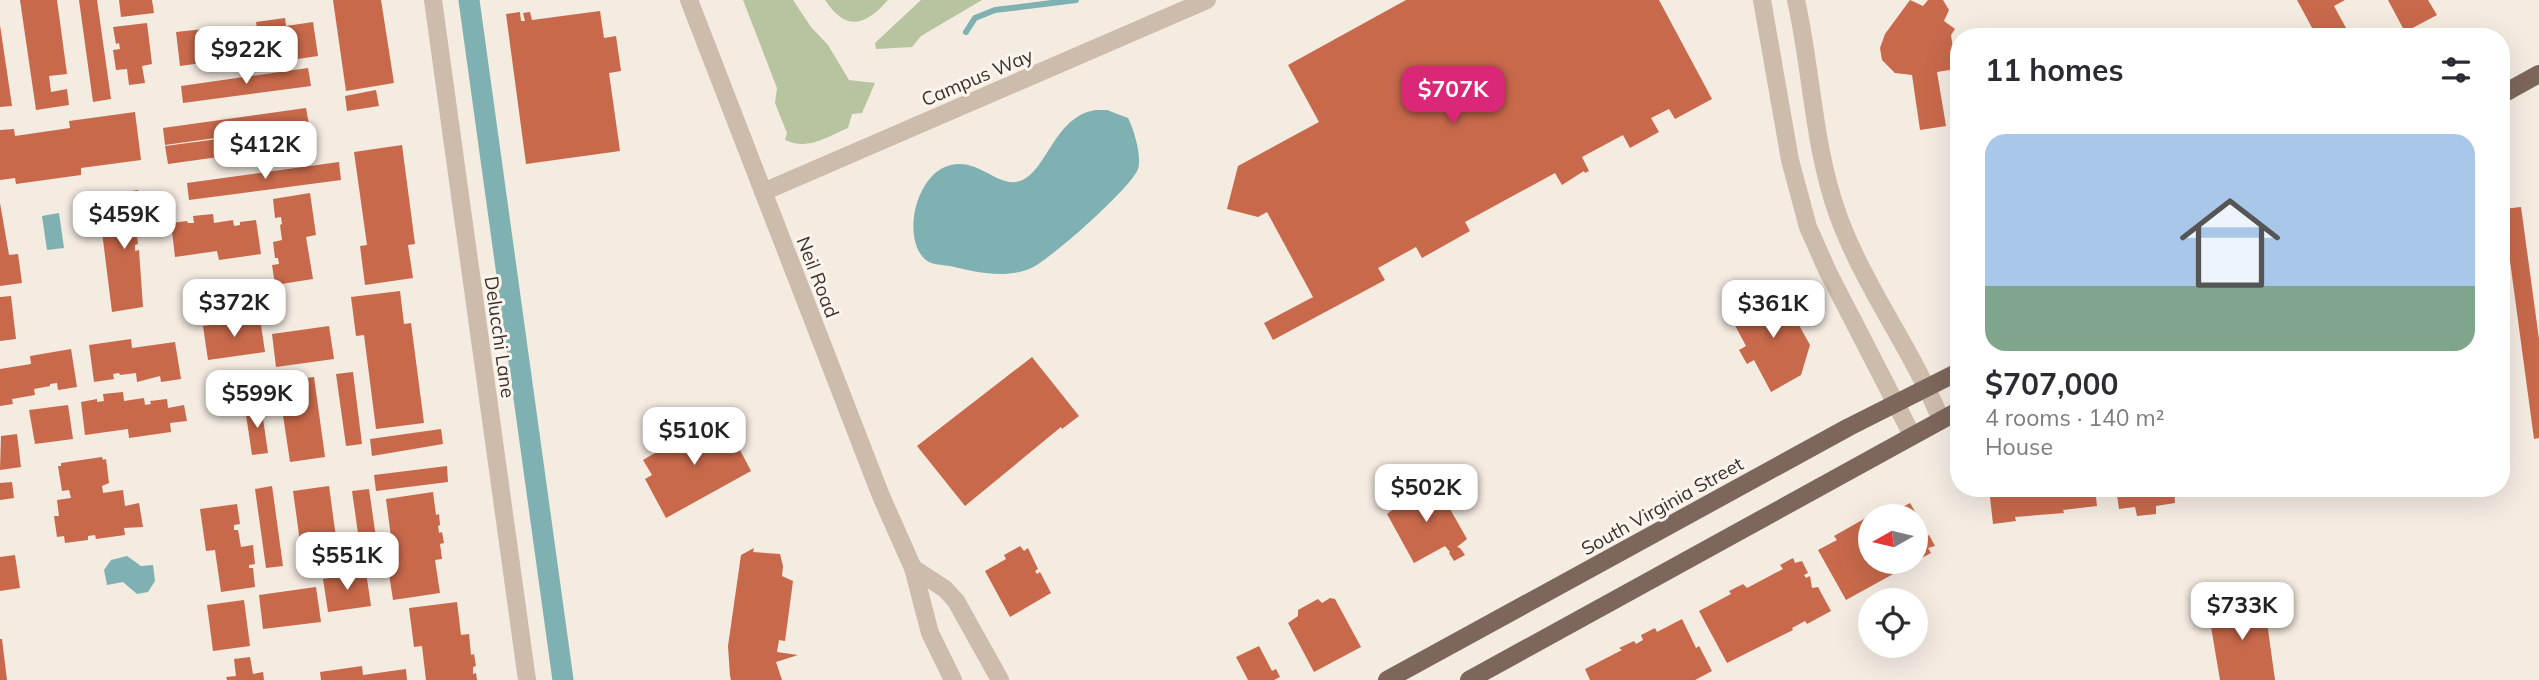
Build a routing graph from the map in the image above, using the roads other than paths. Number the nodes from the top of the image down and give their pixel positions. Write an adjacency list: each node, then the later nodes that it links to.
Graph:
1 (433, 0): 16 (street, Delucchi Lane)
2 (689, 0): 8 (street, Neil Road)
3 (1208, 0): 8 (street, Campus Way)
4 (1762, 0): 11 (street)
5 (1796, 0): 10 (street)
6 (2539, 74): 7 (main road)
7 (2510, 90)
8 (762, 192): 15 (street, Neil Road)
9 (1950, 377): 10 (main road, South Virginia Street)
10 (1928, 389): 11 (main road, South Virginia Street); 13 (street)
11 (1896, 403): 14 (street); 19 (main road, South Virginia Street)
12 (1950, 415): 13 (main road)
13 (1941, 420): 14 (main road)
14 (1912, 435): 20 (main road)
15 (913, 568): 17 (street, Neil Road); 18 (street)
16 (527, 680)
17 (953, 680)
18 (1000, 680)
19 (1387, 680)
20 (1469, 680)

